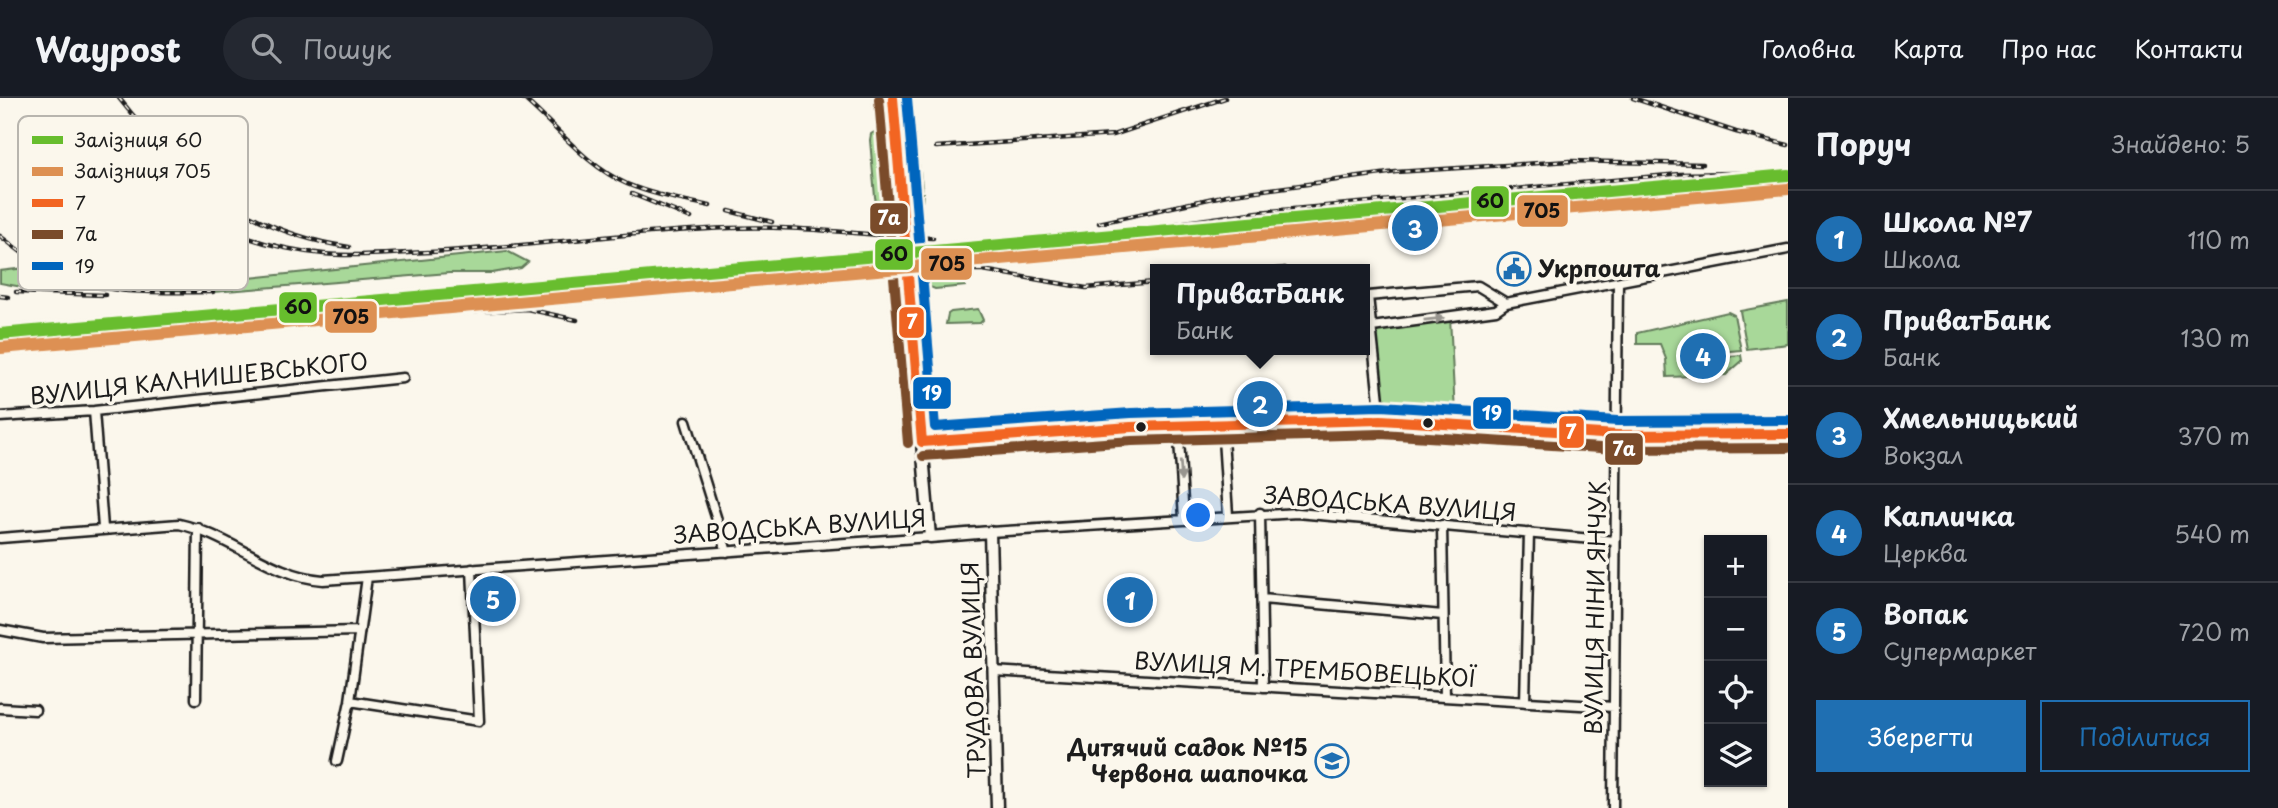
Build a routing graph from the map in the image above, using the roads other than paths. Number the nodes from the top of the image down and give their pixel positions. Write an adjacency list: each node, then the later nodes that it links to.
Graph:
1 (893, 98): 17 (main road, bridge)
2 (1788, 249): 3 (street)
3 (1618, 282): 5 (street); 16 (street, ВУЛИЦЯ НІНИ ЯНЧУК)
4 (1370, 296): 5 (street)
5 (1506, 303): 7 (street, one-way to 5)
6 (1370, 312): 7 (street)
7 (1372, 327): 11 (street)
8 (403, 378): 9 (street, ВУЛИЦЯ КАЛНИШЕВСЬКОГО)
9 (94, 411): 10 (street, ВУЛИЦЯ КАЛНИШЕВСЬКОГО); 22 (street)
10 (0, 417)
11 (1381, 420): 13 (street); 16 (street)
12 (686, 421): 29 (street)
13 (1222, 423): 14 (street); 19 (street)
14 (1178, 424): 17 (street); 20 (street, one-way to 20)
15 (1788, 434): 16 (street)
16 (1617, 435): 28 (street, ВУЛИЦЯ НІНИ ЯНЧУК)
17 (922, 442): 26 (main road)
18 (1260, 513): 19 (street, ЗАВОДСЬКА ВУЛИЦЯ); 21 (street, ЗАВОДСЬКА ВУЛИЦЯ); 32 (street)
19 (1228, 515): 20 (street, ЗАВОДСЬКА ВУЛИЦЯ)
20 (1184, 518): 24 (street, ЗАВОДСЬКА ВУЛИЦЯ)
21 (1441, 525): 25 (street, ЗАВОДСЬКА ВУЛИЦЯ); 33 (street)
22 (103, 528): 23 (street, ЗАВОДСЬКА ВУЛИЦЯ); 27 (street, ЗАВОДСЬКА ВУЛИЦЯ)
23 (198, 528): 31 (street, ЗАВОДСЬКА ВУЛИЦЯ); 36 (street)
24 (990, 532): 26 (main road, ЗАВОДСЬКА ВУЛИЦЯ); 37 (main road, ТРУДОВА ВУЛИЦЯ)
25 (1529, 533): 28 (street, ЗАВОДСЬКА ВУЛИЦЯ); 42 (street)
26 (930, 537): 29 (street, ЗАВОДСЬКА ВУЛИЦЯ)
27 (0, 538)
28 (1615, 541): 43 (street, ВУЛИЦЯ НІНИ ЯНЧУК)
29 (727, 552): 30 (street, ЗАВОДСЬКА ВУЛИЦЯ)
30 (472, 569): 31 (street, ЗАВОДСЬКА ВУЛИЦЯ); 41 (street)
31 (367, 578): 35 (street)
32 (1262, 598): 33 (street); 38 (street)
33 (1444, 615): 39 (street)
34 (0, 629): 36 (street)
35 (359, 631): 36 (street); 41 (street)
36 (197, 634): 40 (street)
37 (993, 671): 38 (street, ВУЛИЦЯ М. ТРЕМБОВЕЦЬКОЇ); 47 (main road, ТРУДОВА ВУЛИЦЯ)
38 (1264, 687): 39 (street, ВУЛИЦЯ М. ТРЕМБОВЕЦЬКОЇ)
39 (1445, 697): 42 (street, ВУЛИЦЯ М. ТРЕМБОВЕЦЬКОЇ)
40 (196, 699)
41 (350, 701): 46 (street)
42 (1525, 702): 43 (street, ВУЛИЦЯ М. ТРЕМБОВЕЦЬКОЇ)
43 (1614, 707): 48 (street, ВУЛИЦЯ НІНИ ЯНЧУК)
44 (0, 708): 45 (street)
45 (35, 710)
46 (337, 761)
47 (997, 808)
48 (1613, 808)

